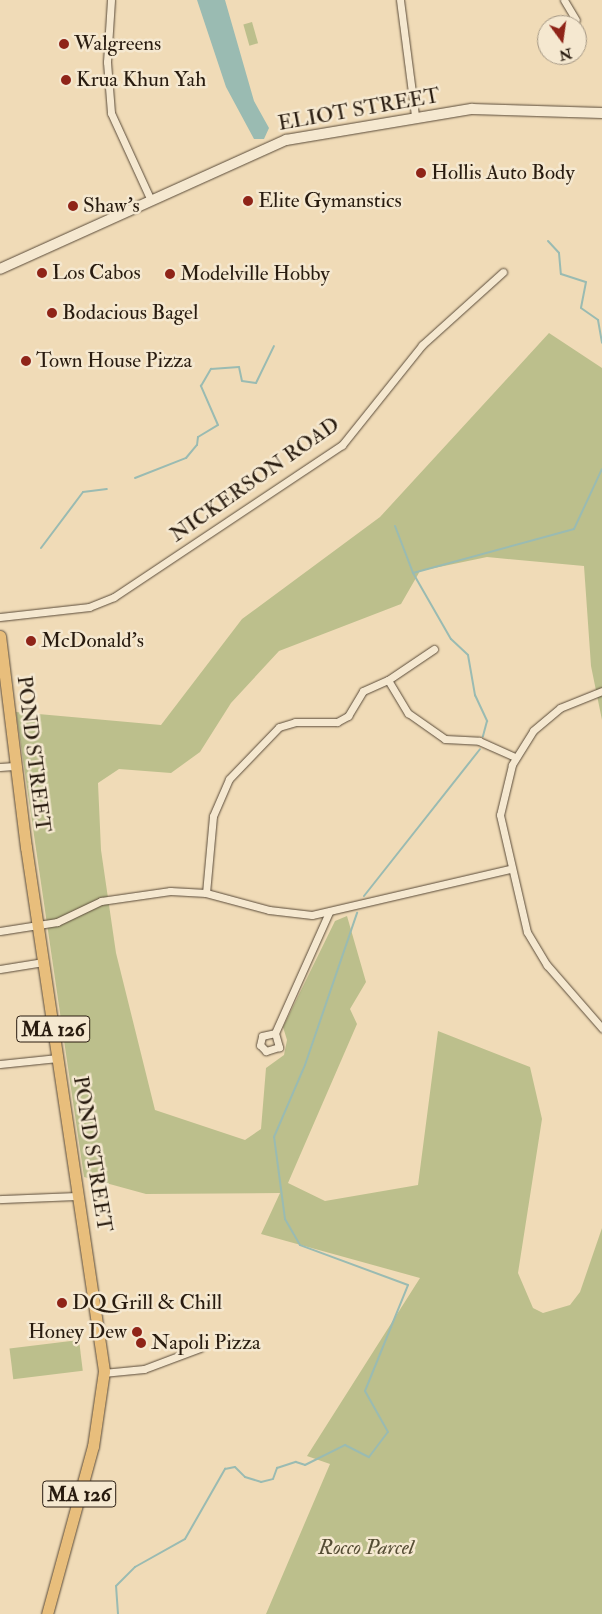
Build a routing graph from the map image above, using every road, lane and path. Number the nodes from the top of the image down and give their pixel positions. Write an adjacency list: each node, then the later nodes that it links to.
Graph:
1 (111, 0): 7 (street)
2 (400, 0): 6 (street)
3 (564, 0): 4 (street)
4 (573, 15)
5 (602, 113): 6 (main road, ELIOT STREET)
6 (415, 116): 7 (main road, ELIOT STREET)
7 (150, 198): 8 (main road, ELIOT STREET)
8 (3, 267)
9 (503, 272): 10 (street, NICKERSON ROAD)
10 (0, 617)
11 (0, 636): 15 (main road, POND STREET / MA 126)
12 (434, 649): 13 (street)
13 (388, 680): 16 (street); 20 (street)
14 (602, 691): 16 (street)
15 (4, 709): 17 (main road, POND STREET / MA 126)
16 (515, 757): 19 (street)
17 (14, 766): 18 (street); 22 (main road, POND STREET / MA 126)
18 (0, 767)
19 (510, 869): 21 (street); 26 (street)
20 (206, 893): 21 (street); 22 (street)
21 (329, 912): 27 (street)
22 (38, 926): 23 (street); 24 (main road, POND STREET / MA 126)
23 (0, 931)
24 (43, 962): 25 (street); 28 (main road, POND STREET / MA 126)
25 (0, 969)
26 (602, 1028)
27 (275, 1033)
28 (58, 1058): 29 (street); 30 (main road, POND STREET / MA 126)
29 (0, 1064)
30 (79, 1196): 31 (street); 33 (main road, POND STREET / MA 126)
31 (0, 1200)
32 (200, 1348): 33 (street)
33 (103, 1373): 34 (main road, POND STREET / MA 126)
34 (47, 1614)

